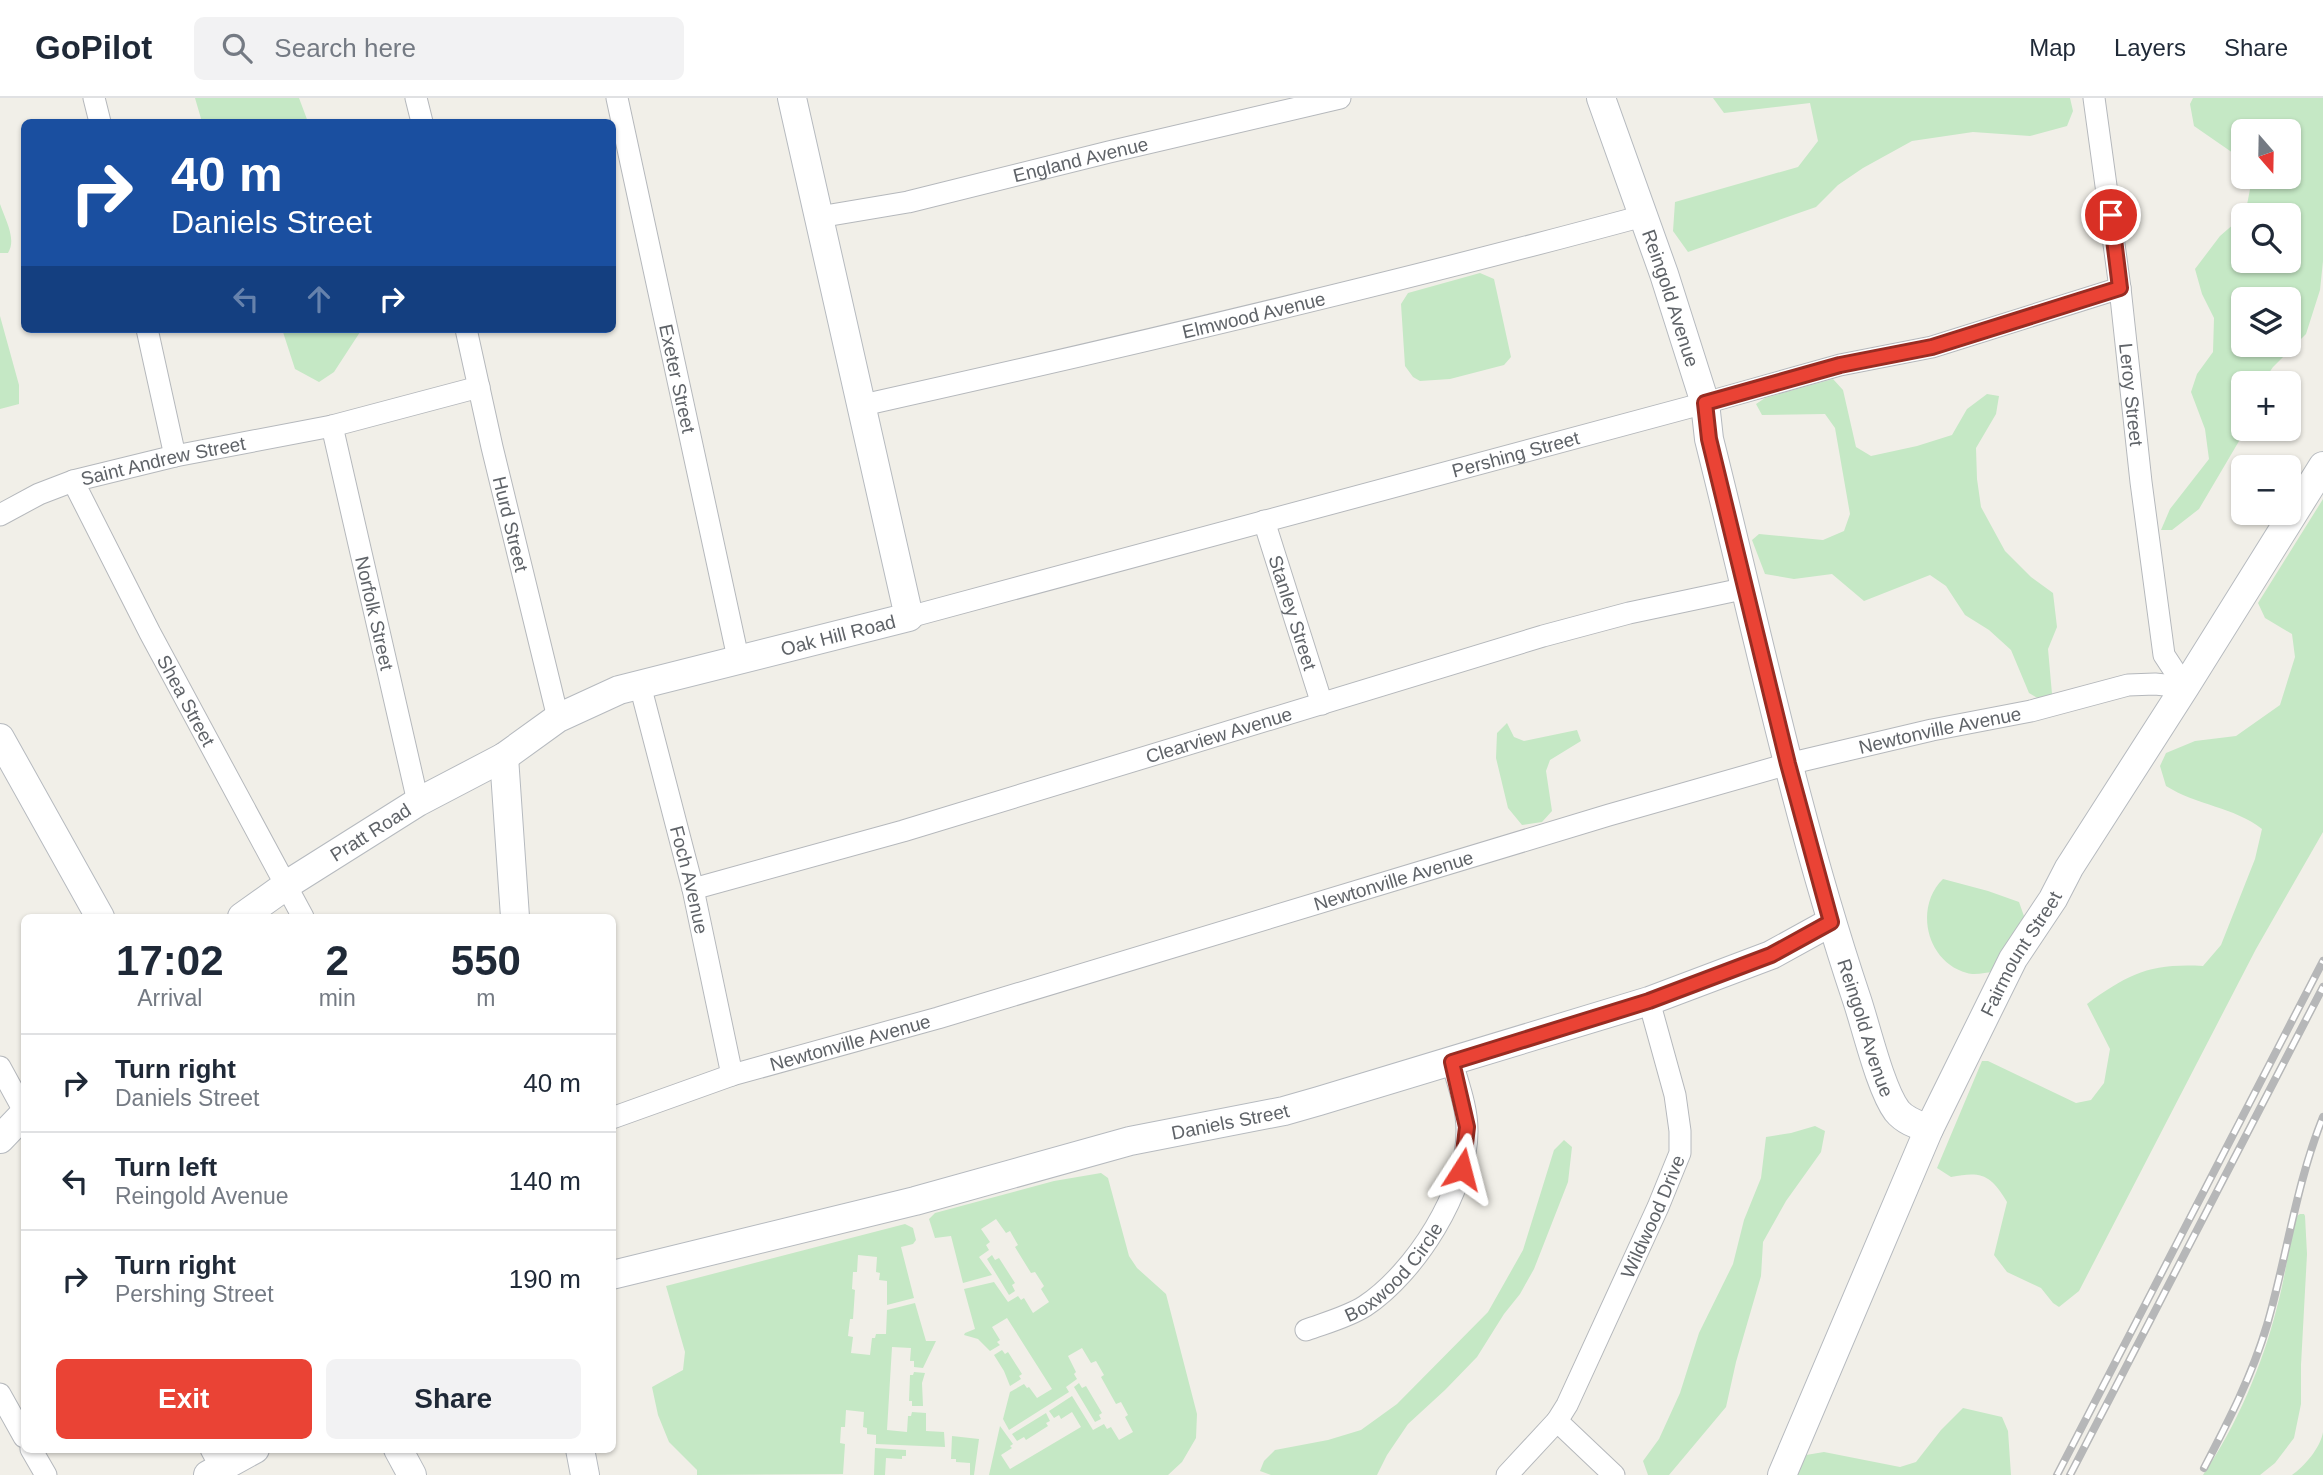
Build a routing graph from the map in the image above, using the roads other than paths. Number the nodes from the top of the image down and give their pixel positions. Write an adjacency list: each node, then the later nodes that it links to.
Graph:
1 (94, 98): 8 (street)
2 (416, 98): 9 (street)
3 (617, 98): 26 (street, Exeter Street)
4 (792, 98): 11 (street, Oak Hill Road)
5 (1339, 98): 11 (street, England Avenue)
6 (1601, 98): 10 (street, Reingold Avenue)
7 (2094, 98): 12 (street, Leroy Street)
8 (99, 119)
9 (421, 119)
10 (1643, 216): 16 (street, Reingold Avenue); 17 (street, Elmwood Avenue)
11 (819, 217): 17 (street, Oak Hill Road)
12 (2120, 288): 16 (street, Pershing Street); 28 (street, Leroy Street)
13 (148, 333): 19 (street)
14 (467, 333): 15 (street, Hurd Street)
15 (479, 387): 18 (street, Saint Andrew Street); 30 (street, Hurd Street)
16 (1705, 403): 23 (street, Pershing Street); 24 (street, Reingold Avenue)
17 (863, 405): 25 (street, Oak Hill Road)
18 (332, 426): 19 (street, Saint Andrew Street); 34 (street, Norfolk Street)
19 (175, 456): 21 (street, Saint Andrew Street)
20 (2323, 466): 28 (street, Fairmount Street)
21 (73, 481): 22 (street, Saint Andrew Street); 35 (street, Shea Street)
22 (0, 515)
23 (1264, 521): 25 (street, Pershing Street); 29 (street, Stanley Street)
24 (1747, 588): 29 (street, Clearview Avenue); 33 (street, Reingold Avenue)
25 (909, 617): 26 (street, Oak Hill Road)
26 (738, 658): 27 (street, Oak Hill Road)
27 (640, 685): 30 (street, Oak Hill Road); 36 (street, Foch Avenue)
28 (2185, 687): 33 (street, Newtonville Avenue); 49 (street, Fairmount Street)
29 (1322, 704): 36 (street, Clearview Avenue)
30 (558, 718): 32 (street, Oak Hill Road)
31 (0, 738): 37 (street)
32 (504, 757): 34 (street, Pratt Road); 40 (street)
33 (1788, 764): 41 (street, Reingold Avenue); 45 (street, Newtonville Avenue)
34 (418, 802): 35 (street, Pratt Road)
35 (285, 886): 38 (street, Pratt Road); 39 (street, Shea Street)
36 (693, 889): 45 (street, Foch Avenue)
37 (98, 914)
38 (246, 914)
39 (301, 914)
40 (515, 914)
41 (1831, 922): 42 (street, Daniels Street); 49 (street, Reingold Avenue)
42 (1649, 1001): 43 (street, Daniels Street); 54 (street, Wildwood Drive)
43 (1452, 1062): 51 (street, Daniels Street); 52 (street, Boxwood Circle)
44 (0, 1068): 46 (street)
45 (732, 1075): 48 (street, Newtonville Avenue)
46 (21, 1106)
47 (21, 1115): 50 (street)
48 (616, 1117)
49 (1929, 1129): 66 (street, Fairmount Street)
50 (0, 1139)
51 (616, 1274)
52 (1306, 1331)
53 (0, 1394): 55 (street)
54 (1557, 1421): 64 (street, Wildwood Drive); 65 (street)
55 (21, 1432)
56 (33, 1453): 61 (street)
57 (246, 1453): 60 (street)
58 (400, 1453): 62 (street)
59 (581, 1453): 63 (street)
60 (216, 1467)
61 (46, 1475)
62 (412, 1475)
63 (585, 1475)
64 (1507, 1475)
65 (1614, 1475)
66 (1782, 1475)

